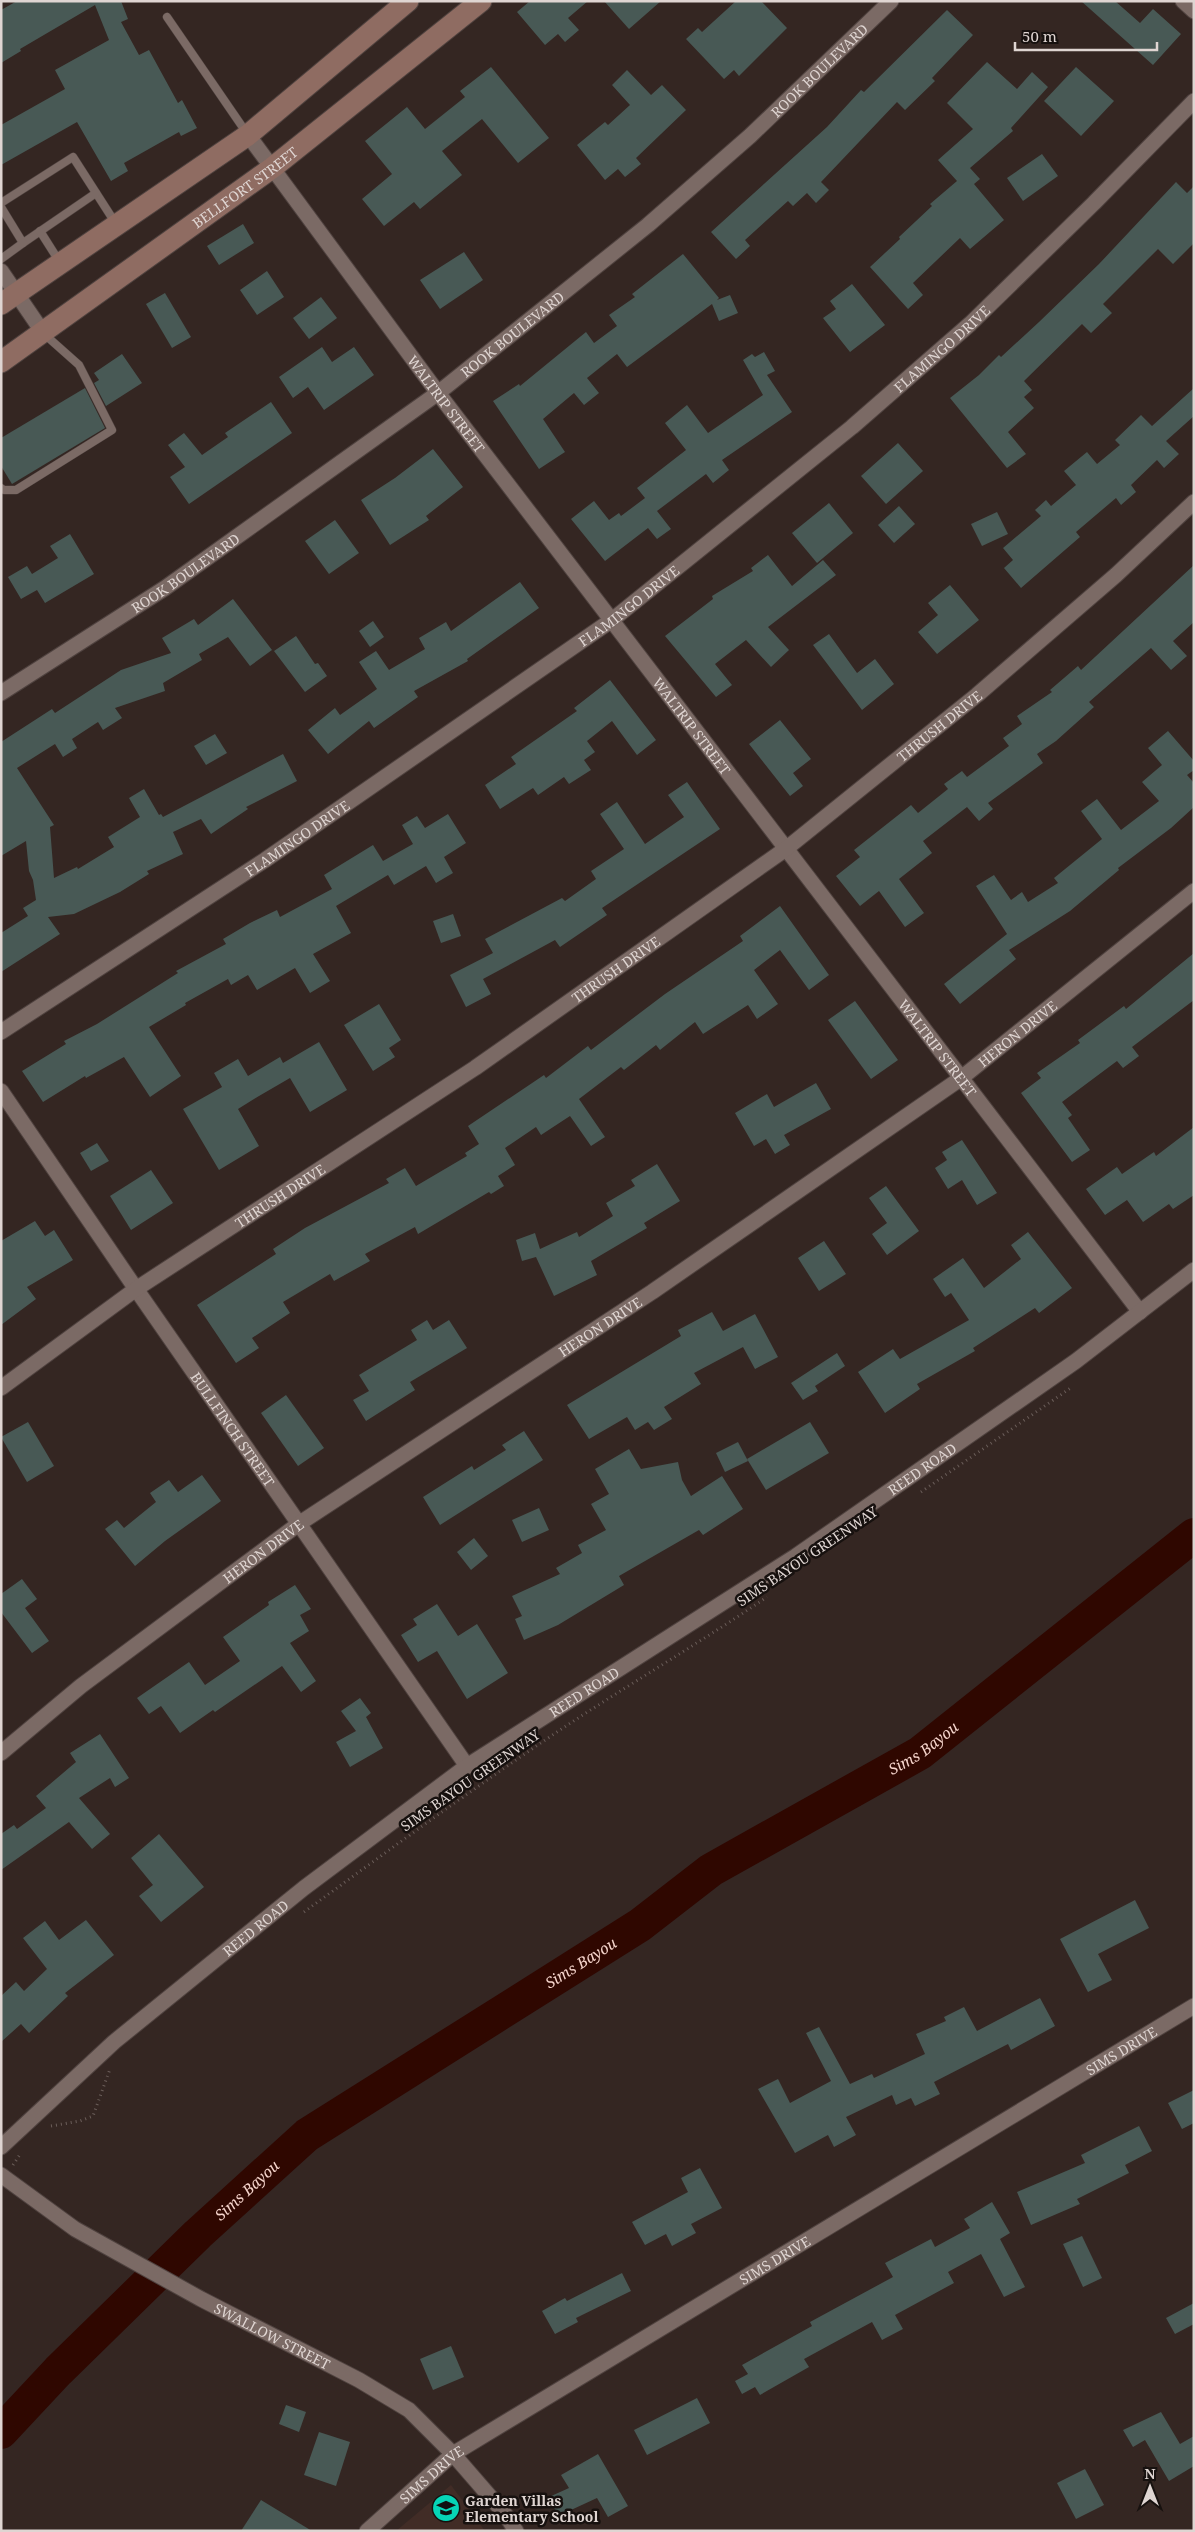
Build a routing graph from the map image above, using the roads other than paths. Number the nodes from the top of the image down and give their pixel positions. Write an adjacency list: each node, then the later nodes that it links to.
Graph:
1 (408, 1): 8 (main road)
2 (480, 1): 9 (main road, BELLFORT STREET)
3 (891, 1): 22 (street, ROOK BOULEVARD)
4 (1183, 1): 5 (street)
5 (1194, 11)
6 (167, 17): 8 (lane)
7 (1194, 101): 25 (street, FLAMINGO DRIVE)
8 (248, 135): 9 (street, WALTRIP STREET); 13 (main road)
9 (272, 168): 20 (main road, BELLFORT STREET); 22 (street, WALTRIP STREET)
10 (96, 193): 11 (lane); 13 (lane); 14 (lane)
11 (1, 202)
12 (1, 207): 15 (lane)
13 (117, 225): 17 (main road)
14 (40, 231): 15 (lane); 17 (lane)
15 (23, 243): 16 (lane)
16 (1, 259)
17 (61, 264): 19 (main road)
18 (1, 271): 19 (street)
19 (9, 300): 20 (street)
20 (42, 331): 21 (main road, BELLFORT STREET); 23 (lane)
21 (1, 362)
22 (438, 393): 25 (street, WALTRIP STREET); 26 (street, ROOK BOULEVARD)
23 (1, 488)
24 (1194, 502): 27 (street, THRUSH DRIVE)
25 (612, 620): 27 (street, WALTRIP STREET); 29 (street, FLAMINGO DRIVE)
26 (1, 693)
27 (787, 848): 30 (street, WALTRIP STREET); 33 (street, THRUSH DRIVE)
28 (1194, 891): 30 (street, HERON DRIVE)
29 (1, 1032)
30 (960, 1079): 34 (street, WALTRIP STREET); 36 (street, HERON DRIVE)
31 (1, 1091): 33 (street, BULLFINCH STREET)
32 (1194, 1270): 34 (street, REED ROAD)
33 (136, 1289): 35 (street, THRUSH DRIVE); 36 (street, BULLFINCH STREET)
34 (1140, 1312): 38 (street, REED ROAD)
35 (1, 1388)
36 (300, 1523): 37 (street, HERON DRIVE); 38 (street, BULLFINCH STREET)
37 (1, 1753)
38 (467, 1766): 40 (street, REED ROAD)
39 (1194, 2006): 42 (street, SIMS DRIVE)
40 (1, 2147)
41 (5, 2178): 42 (street, SWALLOW STREET)
42 (453, 2454): 43 (street, SIMS DRIVE); 44 (street, SWALLOW STREET)
43 (367, 2531)
44 (516, 2531)

